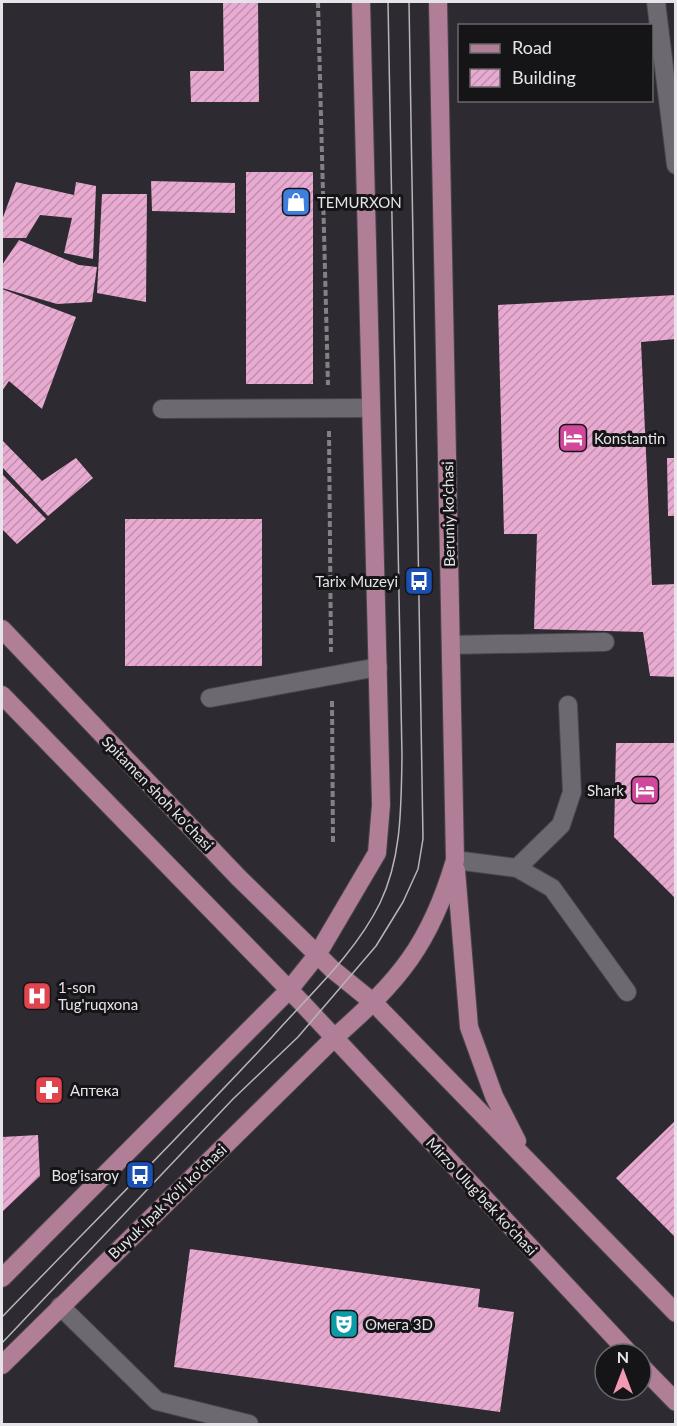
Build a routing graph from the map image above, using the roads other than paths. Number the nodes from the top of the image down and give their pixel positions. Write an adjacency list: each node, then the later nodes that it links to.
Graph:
1 (361, 2): 5 (main road)
2 (438, 2): 9 (main road, Beruniy ko'chasi)
3 (656, 2): 4 (lane)
4 (675, 165)
5 (371, 408): 6 (lane); 10 (main road)
6 (162, 409)
7 (2, 629): 16 (main road, Spitamen shoh ko'chasi)
8 (605, 642): 9 (lane)
9 (451, 645): 14 (main road, Beruniy ko'chasi)
10 (378, 667): 12 (lane); 16 (main road)
11 (2, 695): 17 (main road)
12 (210, 698)
13 (568, 705): 15 (lane)
14 (455, 860): 15 (lane); 19 (main road, Beruniy ko'chasi); 21 (main road)
15 (517, 868): 18 (lane)
16 (317, 955): 17 (main road); 19 (main road, Spitamen shoh ko'chasi)
17 (289, 990): 20 (main road, Mirzo Ulug'bek ko'chasi); 22 (main road)
18 (627, 993)
19 (374, 1003): 20 (main road, Buyuk Ipak Yo'li ko'chasi); 21 (main road)
20 (334, 1038): 23 (main road, Buyuk Ipak Yo'li ko'chasi); 25 (main road, Mirzo Ulug'bek ko'chasi)
21 (526, 1159): 24 (main road)
22 (2, 1278)
23 (60, 1306): 26 (main road, Buyuk Ipak Yo'li ko'chasi); 29 (lane)
24 (675, 1313)
25 (619, 1342)
26 (2, 1365)
27 (653, 1378): 28 (main road)
28 (675, 1402)
29 (249, 1425)

